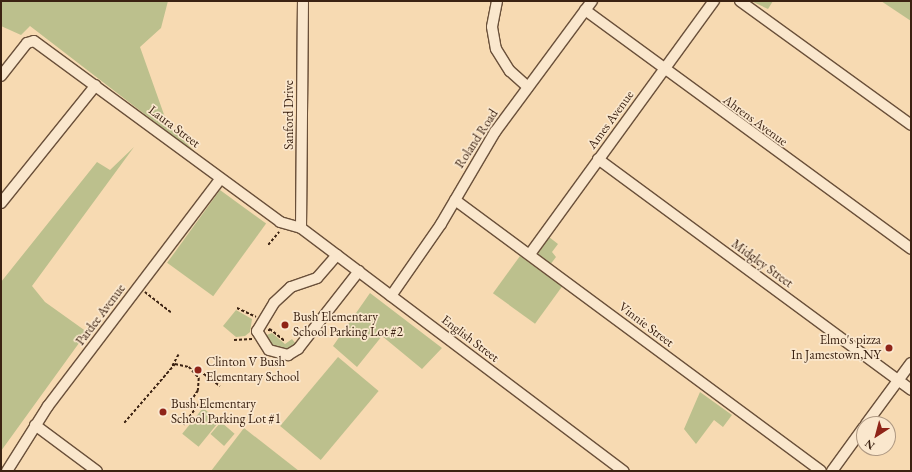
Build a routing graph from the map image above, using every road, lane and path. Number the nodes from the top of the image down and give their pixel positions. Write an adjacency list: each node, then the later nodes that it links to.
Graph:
1 (303, 1): 16 (street, Sanford Drive)
2 (497, 1): 10 (street)
3 (592, 1): 6 (street, Roland Road)
4 (714, 1): 7 (street, Ames Avenue)
5 (740, 1): 11 (street)
6 (585, 10): 7 (street, Ahrens Avenue); 10 (street, Roland Road)
7 (664, 69): 12 (street, Ames Avenue); 19 (street, Ahrens Avenue)
8 (1, 76): 9 (street, Laura Street)
9 (96, 85): 13 (street, Laura Street); 15 (street)
10 (528, 87): 14 (street, Roland Road)
11 (911, 125)
12 (598, 159): 20 (street, Ames Avenue); 34 (street, Midgley Street)
13 (220, 179): 16 (street, Laura Street); 41 (street, Pardee Avenue)
14 (455, 200): 20 (street, Vinnie Street); 24 (street, Roland Road)
15 (1, 203)
16 (300, 228): 21 (street, English Street)
17 (279, 232): 18 (path)
18 (268, 246)
19 (911, 250)
20 (530, 254): 47 (street, Vinnie Street)
21 (337, 255): 22 (street, English Street); 22 (street)
22 (359, 271): 24 (street, English Street)
23 (143, 291): 26 (path)
24 (391, 296): 46 (street, English Street)
25 (237, 308): 27 (path)
26 (171, 312)
27 (256, 317)
28 (252, 339): 29 (path)
29 (234, 340)
30 (178, 355): 32 (path)
31 (911, 363): 34 (street)
32 (172, 366): 33 (path); 40 (path)
33 (196, 375): 35 (path); 37 (path)
34 (898, 381): 36 (street, Midgley Street); 39 (street)
35 (220, 386)
36 (911, 390)
37 (198, 405): 38 (path); 42 (path)
38 (202, 409)
39 (872, 416)
40 (124, 423)
41 (34, 425): 44 (street, Pardee Avenue); 45 (street)
42 (183, 425)
43 (856, 438): 48 (street)
44 (7, 471)
45 (97, 471)
46 (624, 471)
47 (821, 471)
48 (832, 471)

